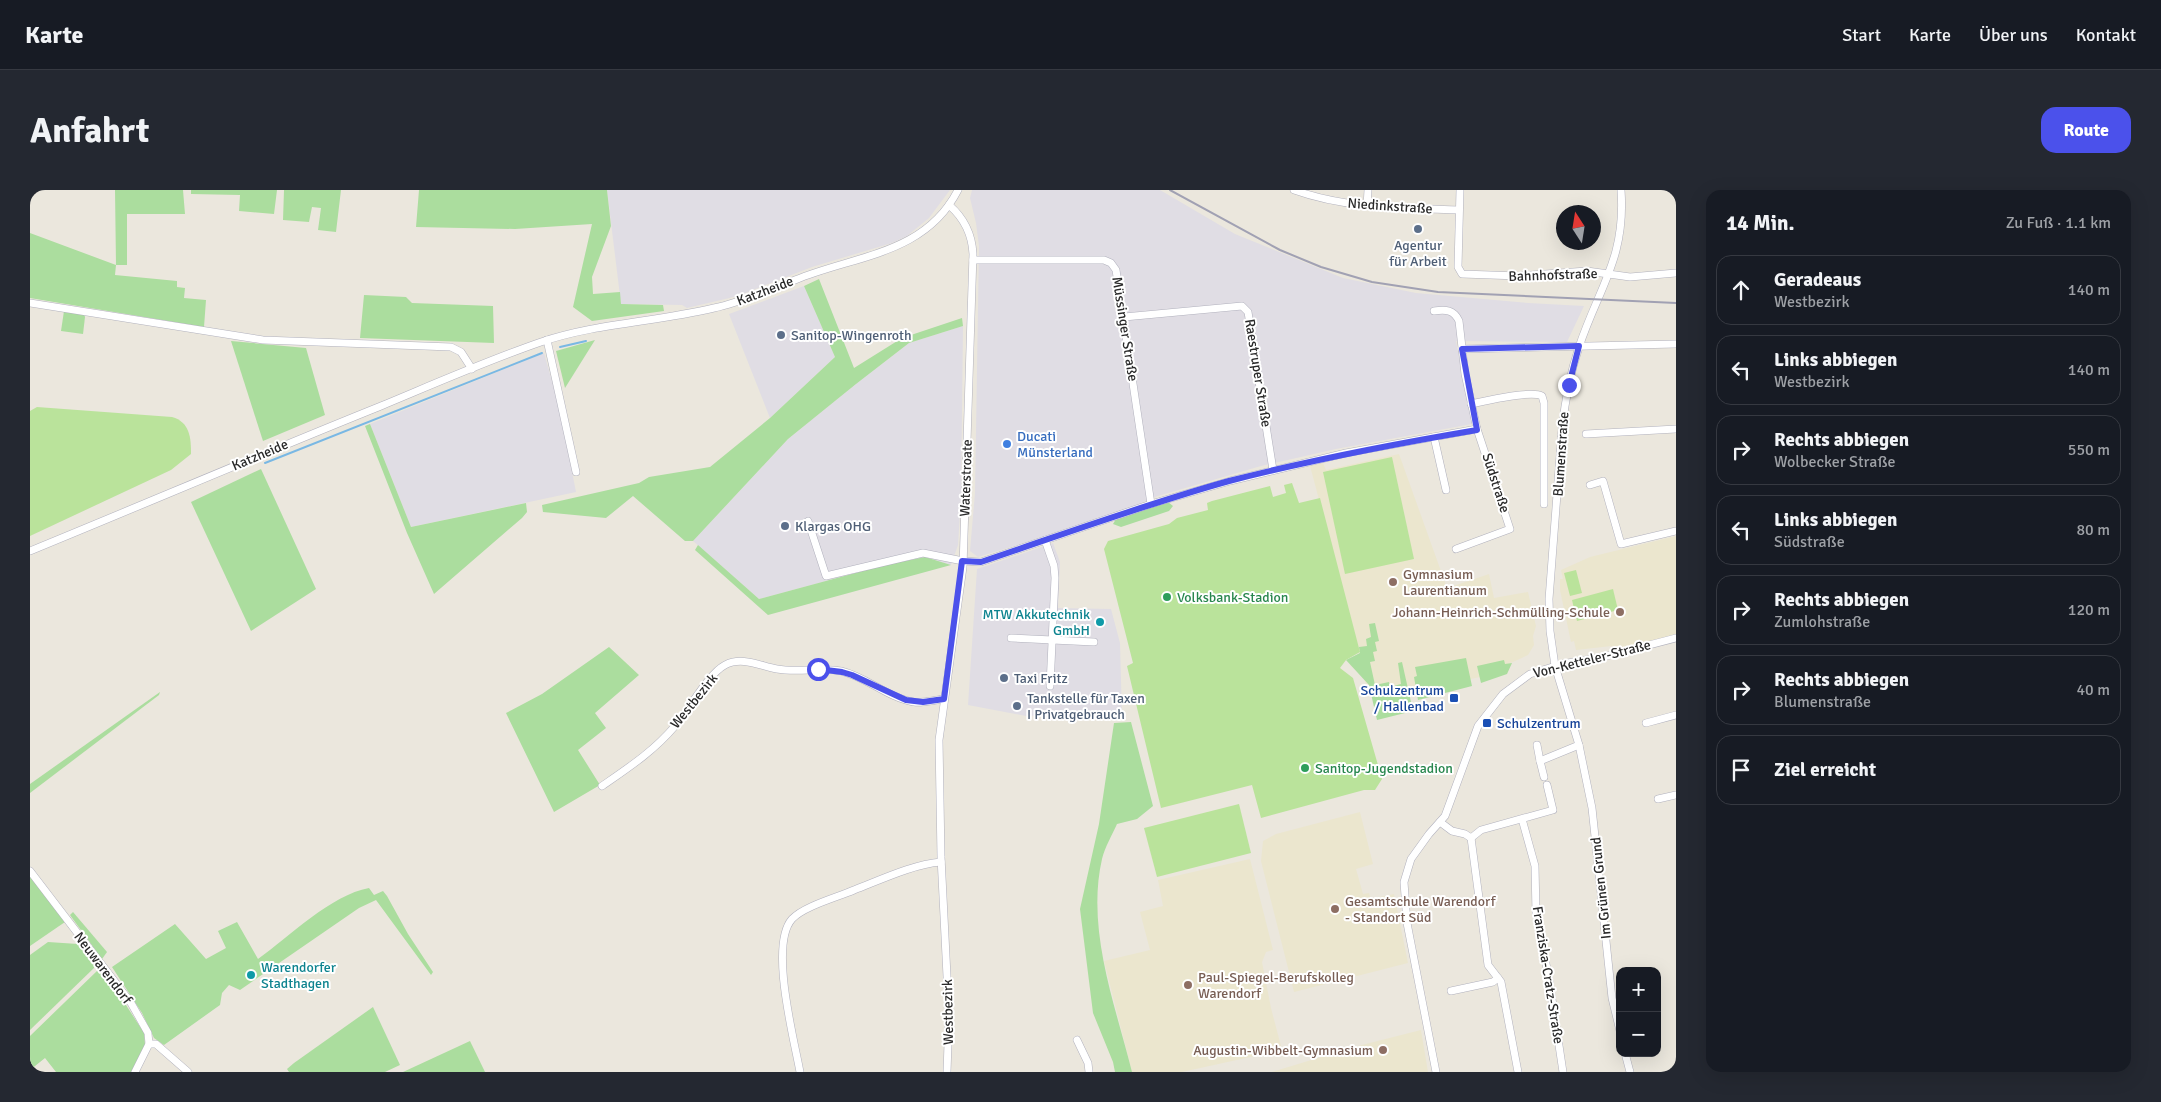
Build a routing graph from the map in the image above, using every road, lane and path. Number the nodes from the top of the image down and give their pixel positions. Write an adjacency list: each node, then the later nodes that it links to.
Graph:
1 (958, 190): 6 (street, Katzheide)
2 (1294, 190): 7 (street, Niedinkstraße)
3 (1368, 190): 7 (street)
4 (1460, 190): 8 (street)
5 (1621, 190): 11 (street, Blumenstraße)
6 (949, 205): 9 (street, Waterstroate); 15 (street, Katzheide)
7 (1367, 206): 8 (street, Niedinkstraße)
8 (1459, 210): 11 (street, Bahnhofstraße)
9 (973, 260): 14 (street, Müssinger Straße); 36 (street, Waterstroate)
10 (1676, 273): 11 (street, Bahnhofstraße)
11 (1610, 274): 17 (street, Blumenstraße)
12 (30, 303): 19 (street)
13 (1434, 311): 18 (street, Südstraße)
14 (1124, 317): 25 (street, Raestruper Straße); 29 (street, Müssinger Straße)
15 (547, 340): 19 (street, Katzheide); 26 (street)
16 (1676, 344): 17 (street)
17 (1579, 346): 18 (street); 41 (street, Blumenstraße)
18 (1462, 349): 20 (street, Südstraße)
19 (472, 369): 35 (street, Katzheide)
20 (1471, 404): 22 (street, Südstraße); 30 (street)
21 (1676, 428): 23 (street)
22 (1477, 430): 24 (street); 34 (street, Südstraße)
23 (1586, 434)
24 (1434, 437): 25 (street); 28 (street)
25 (1273, 470): 29 (street)
26 (576, 472)
27 (1590, 485): 32 (street)
28 (1446, 490)
29 (1151, 504): 33 (street)
30 (1544, 504)
31 (808, 521): 36 (street)
32 (1676, 531)
33 (1045, 540): 36 (street); 39 (street)
34 (1456, 549)
35 (30, 551)
36 (962, 561): 43 (street, Westbezirk)
37 (1011, 638): 39 (street)
38 (1676, 638): 41 (street, Von-Ketteler-Straße)
39 (1052, 641): 40 (street); 42 (street)
40 (1094, 642)
41 (1555, 666): 47 (street, Im Grünen Grund); 55 (street, Von-Ketteler-Straße)
42 (1050, 686)
43 (944, 699): 51 (street, Westbezirk); 57 (street, Westbezirk)
44 (1676, 715): 45 (street)
45 (1646, 723)
46 (1537, 745): 48 (street)
47 (1578, 745): 48 (street); 61 (street, Im Grünen Grund)
48 (1540, 761): 49 (street)
49 (1544, 777)
50 (1547, 785): 54 (street)
51 (602, 786)
52 (1676, 795): 53 (street)
53 (1658, 799)
54 (1522, 819): 56 (street); 72 (street, Franziska-Cratz-Straße)
55 (1440, 822): 56 (street); 70 (street, Von-Ketteler-Straße)
56 (1471, 838): 59 (street)
57 (941, 862): 67 (street); 68 (street, Westbezirk)
58 (30, 870): 63 (street, Neuwarendorf)
59 (1498, 978): 60 (street); 71 (street)
60 (1451, 991)
61 (1616, 1014)
62 (1077, 1040): 69 (street)
63 (149, 1044): 65 (street); 66 (street)
64 (1626, 1057): 73 (street)
65 (135, 1072)
66 (188, 1072)
67 (800, 1072)
68 (947, 1072)
69 (1089, 1072)
70 (1436, 1072)
71 (1518, 1072)
72 (1563, 1072)
73 (1630, 1072)

